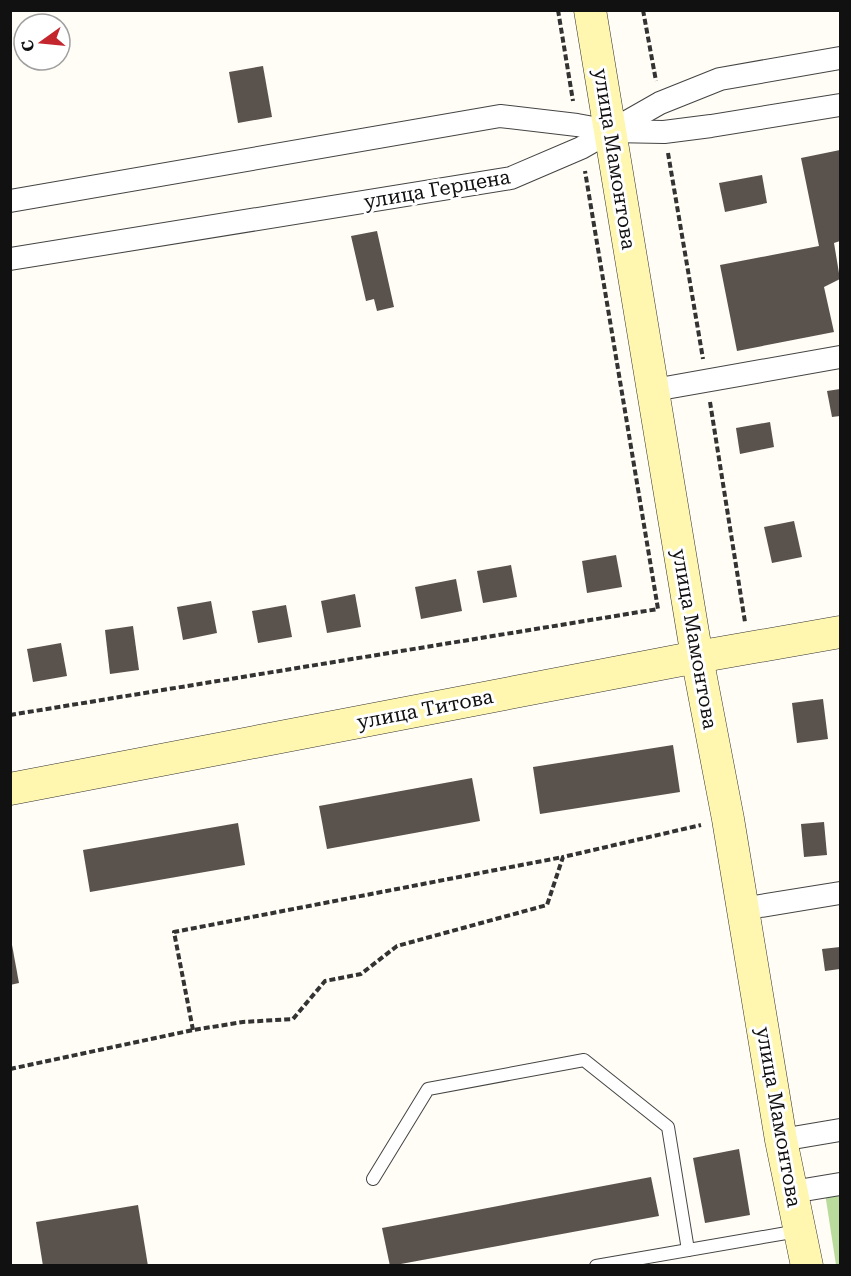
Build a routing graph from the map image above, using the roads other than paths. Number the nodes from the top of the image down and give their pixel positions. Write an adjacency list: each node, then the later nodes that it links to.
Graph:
1 (590, 10): 4 (main road, улица Мамонтова)
2 (840, 58): 4 (street, улица Герцена)
3 (840, 105): 4 (street)
4 (610, 131): 5 (street); 6 (street, улица Герцена); 8 (main road, улица Мамонтова)
5 (10, 201)
6 (10, 259)
7 (840, 357): 8 (street)
8 (654, 390): 10 (main road, улица Мамонтова)
9 (840, 632): 10 (main road, улица Титова)
10 (697, 657): 11 (main road, улица Титова); 13 (main road, улица Мамонтова)
11 (10, 789)
12 (840, 893): 13 (street)
13 (742, 909): 15 (main road, улица Мамонтова)
14 (840, 1130): 15 (street)
15 (781, 1140): 18 (main road, улица Мамонтова)
16 (373, 1179): 20 (lane)
17 (840, 1184): 18 (street)
18 (792, 1192): 19 (main road, улица Мамонтова)
19 (800, 1231): 20 (lane); 22 (main road, улица Мамонтова)
20 (688, 1250): 21 (lane)
21 (596, 1266)
22 (807, 1266)

